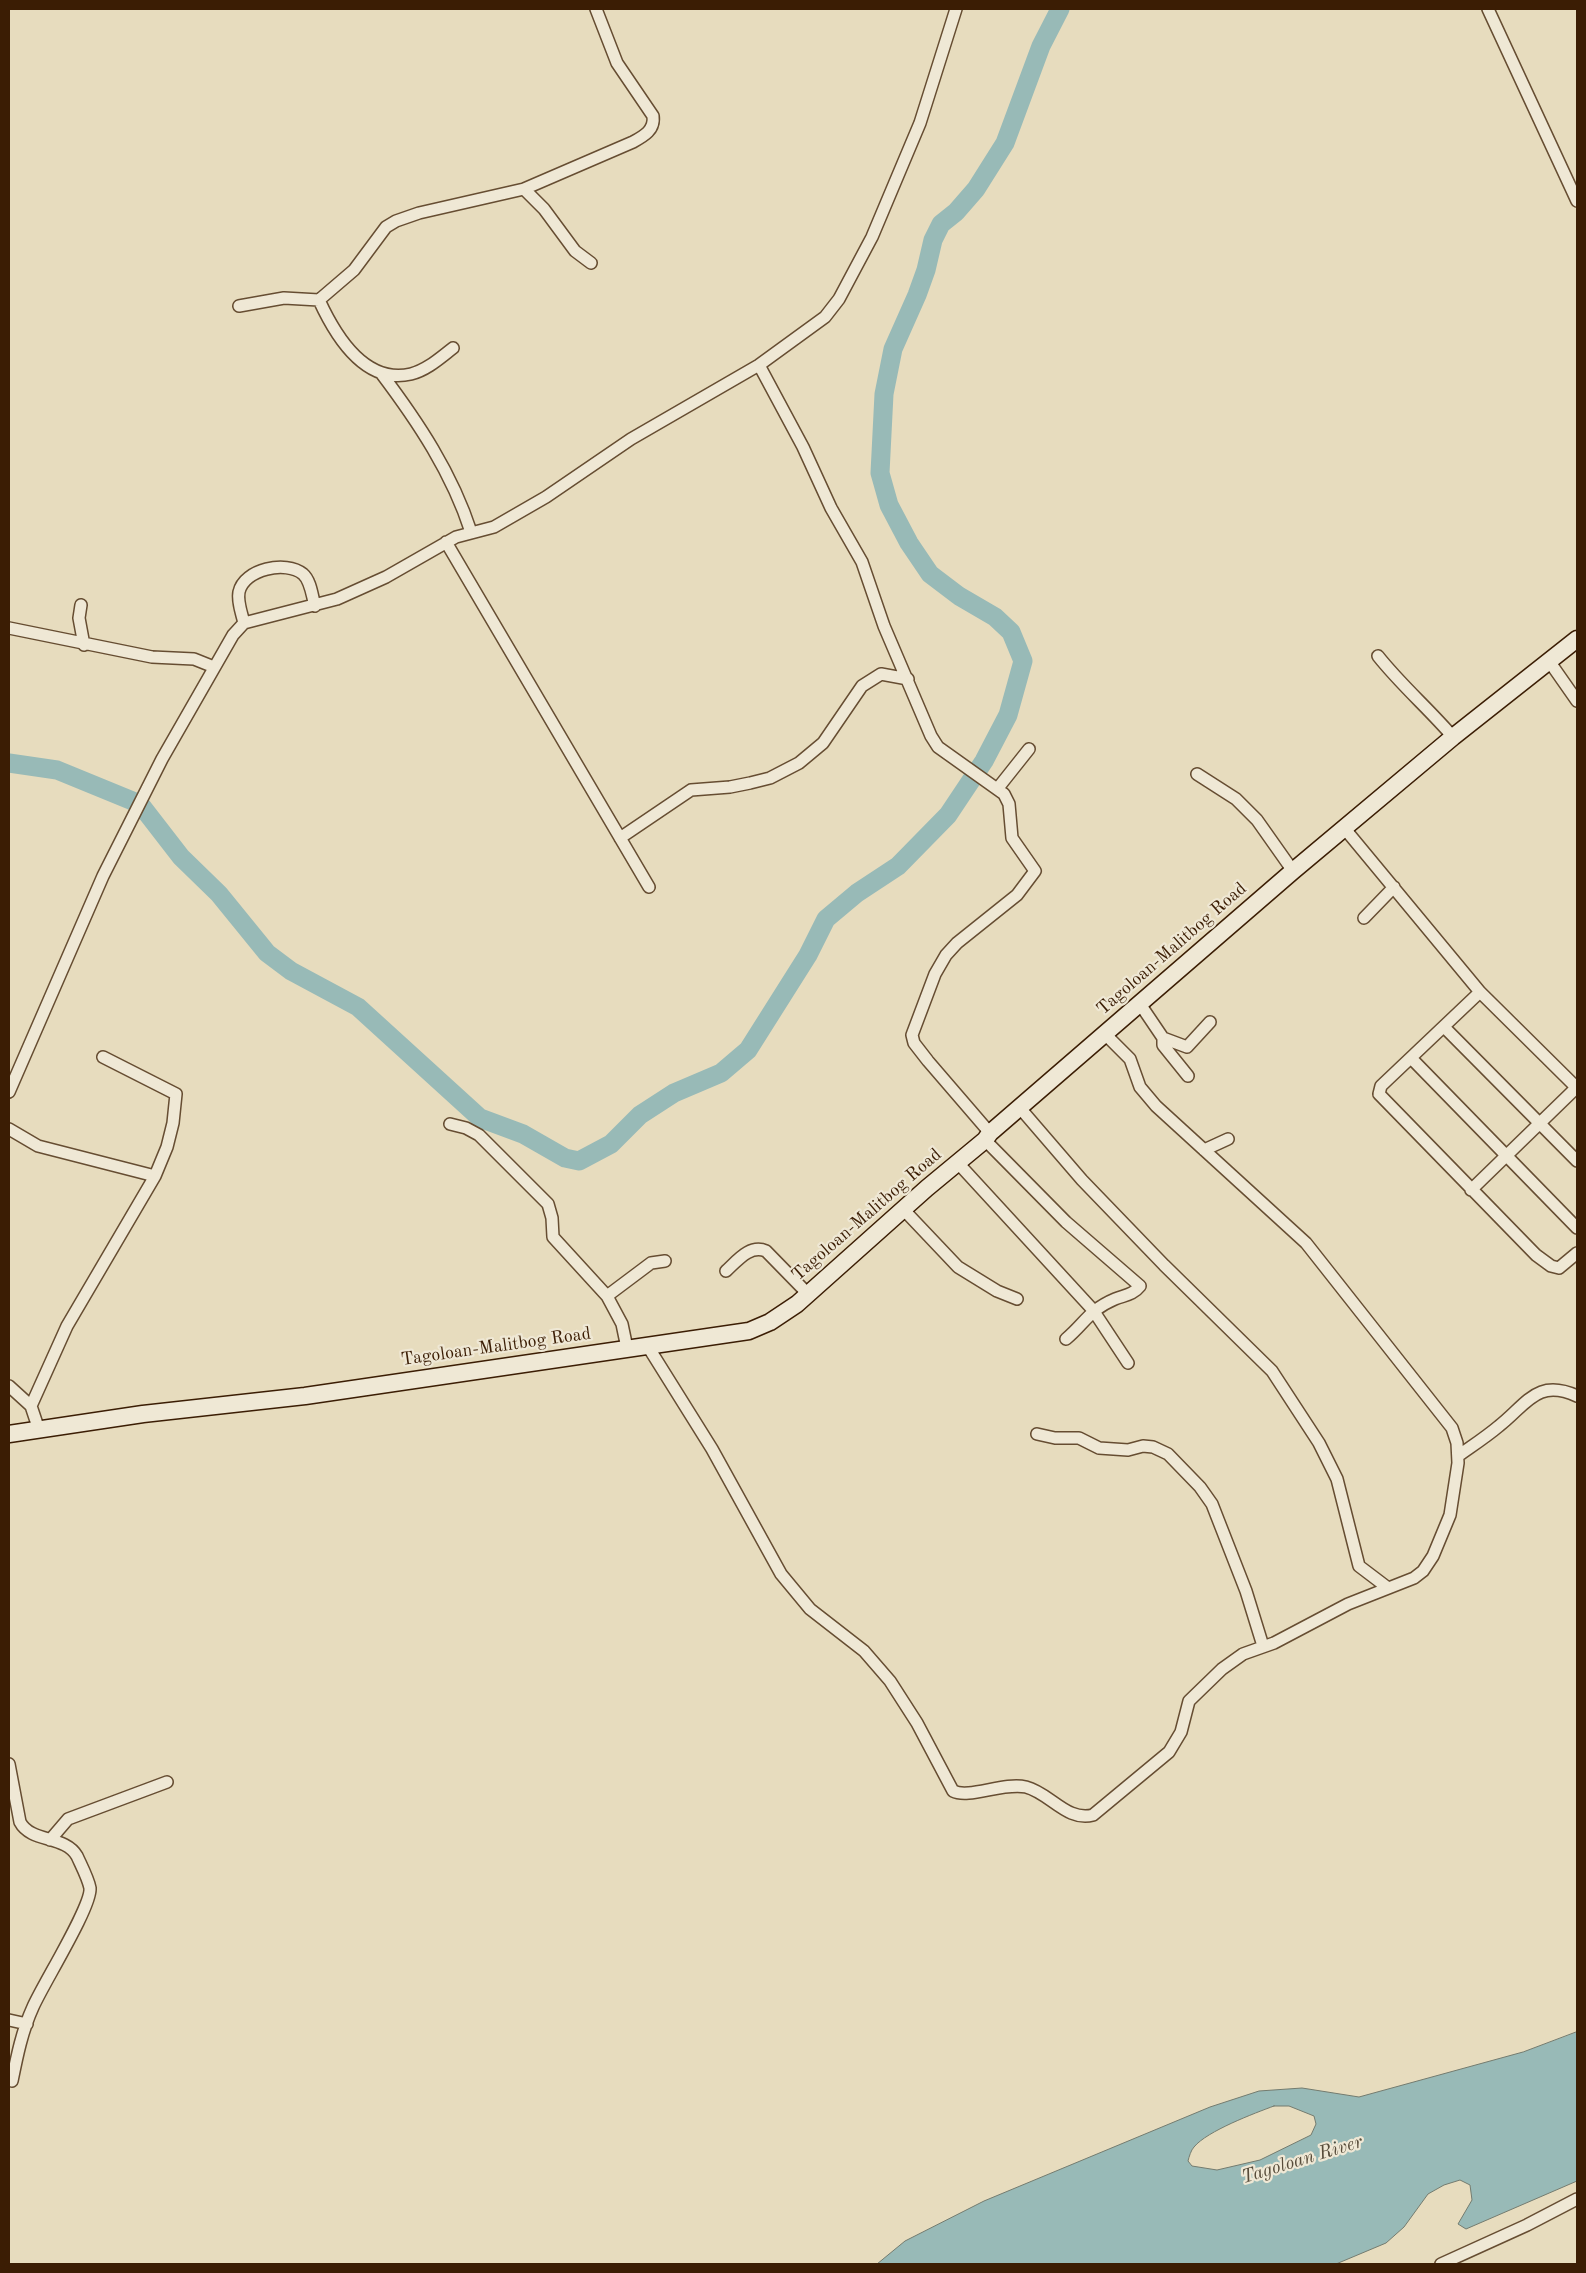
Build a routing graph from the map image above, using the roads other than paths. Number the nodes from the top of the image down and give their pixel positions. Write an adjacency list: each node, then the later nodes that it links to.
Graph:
1 (596, 9): 4 (street)
2 (956, 9): 10 (street)
3 (1488, 9): 5 (street)
4 (524, 189): 6 (street); 7 (street)
5 (1577, 201)
6 (592, 263)
7 (319, 300): 8 (street); 11 (street)
8 (239, 306)
9 (453, 348): 11 (street)
10 (759, 365): 12 (street); 23 (street)
11 (381, 373): 12 (street)
12 (471, 532): 13 (street)
13 (446, 542): 15 (street); 30 (street)
14 (81, 605): 19 (street)
15 (315, 606): 16 (street); 16 (street)
16 (244, 623): 22 (street)
17 (9, 628): 19 (street)
18 (1577, 639): 21 (main road, Tagoloan-Malitbog Road)
19 (84, 645): 22 (street)
20 (1378, 656): 25 (street)
21 (1549, 661): 24 (street); 25 (main road, Tagoloan-Malitbog Road)
22 (214, 666): 45 (street)
23 (908, 679): 28 (street); 30 (street)
24 (1577, 701)
25 (1453, 737): 29 (main road, Tagoloan-Malitbog Road)
26 (1029, 749): 28 (street)
27 (1197, 774): 31 (street)
28 (998, 788): 50 (street)
29 (1345, 829): 31 (main road, Tagoloan-Malitbog Road); 33 (street)
30 (620, 838): 32 (street)
31 (1293, 871): 36 (main road, Tagoloan-Malitbog Road)
32 (649, 887)
33 (1394, 887): 34 (street); 35 (street)
34 (1364, 918)
35 (1480, 992): 38 (street); 44 (street)
36 (1140, 1004): 39 (main road, Tagoloan-Malitbog Road); 40 (street)
37 (1210, 1022): 40 (street)
38 (1444, 1027): 42 (street); 48 (street)
39 (1105, 1034): 46 (main road, Tagoloan-Malitbog Road); 52 (street)
40 (1163, 1038): 43 (street)
41 (103, 1057): 56 (street)
42 (1411, 1058): 53 (street); 57 (street)
43 (1188, 1076)
44 (1577, 1088): 48 (street)
45 (9, 1092)
46 (1020, 1108): 50 (main road, Tagoloan-Malitbog Road); 78 (street)
47 (450, 1124): 64 (street)
48 (1540, 1124): 53 (street); 54 (street)
49 (9, 1129): 56 (street)
50 (988, 1137): 55 (main road, Tagoloan-Malitbog Road); 66 (street)
51 (1228, 1139): 52 (street)
52 (1204, 1150): 77 (street)
53 (1507, 1156): 57 (street); 59 (street)
54 (1577, 1161)
55 (957, 1162): 58 (main road, Tagoloan-Malitbog Road); 66 (street)
56 (155, 1176): 73 (street)
57 (1471, 1190): 60 (street)
58 (903, 1208): 63 (main road, Tagoloan-Malitbog Road); 65 (street)
59 (1577, 1228)
60 (1577, 1253)
61 (664, 1261): 64 (street)
62 (726, 1271): 63 (street)
63 (808, 1294): 68 (main road, Tagoloan-Malitbog Road)
64 (608, 1296): 69 (street)
65 (1017, 1299)
66 (1093, 1310): 67 (street); 70 (street)
67 (1066, 1339)
68 (648, 1345): 69 (main road, Tagoloan-Malitbog Road); 79 (street)
69 (627, 1348): 74 (main road, Tagoloan-Malitbog Road)
70 (1128, 1363)
71 (9, 1386): 73 (street)
72 (1577, 1396): 77 (street)
73 (30, 1406): 74 (street)
74 (39, 1430): 75 (main road, Tagoloan-Malitbog Road)
75 (9, 1434)
76 (1038, 1434): 79 (street)
77 (1458, 1456): 78 (street)
78 (1388, 1588): 79 (street)
79 (1263, 1646)
80 (9, 1764): 82 (street)
81 (168, 1782): 82 (street)
82 (50, 1840): 84 (street)
83 (9, 2020): 84 (street)
84 (27, 2024): 85 (street)
85 (12, 2081)
86 (1577, 2198): 87 (street)
87 (1441, 2264)

